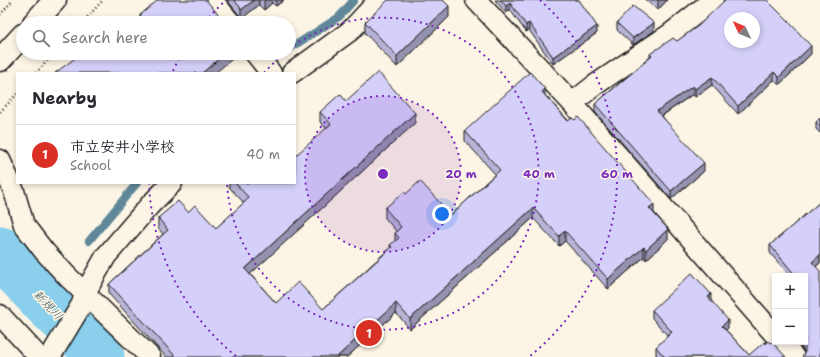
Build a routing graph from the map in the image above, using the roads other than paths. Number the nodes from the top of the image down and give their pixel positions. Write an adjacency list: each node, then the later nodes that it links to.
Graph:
1 (55, 0): 6 (main road)
2 (212, 0): 7 (street)
3 (379, 0): 12 (street)
4 (476, 0): 13 (street)
5 (713, 0): 13 (street)
6 (40, 16)
7 (225, 16)
8 (16, 43): 9 (main road)
9 (0, 60)
10 (261, 60): 11 (street)
11 (271, 72)
12 (293, 72)
13 (572, 103): 18 (street)
14 (0, 160): 16 (street)
15 (171, 184): 16 (street)
16 (84, 298): 20 (street); 21 (street)
17 (0, 315): 20 (street)
18 (772, 332)
19 (784, 345): 22 (street)
20 (47, 356)
21 (150, 357)
22 (794, 357)

